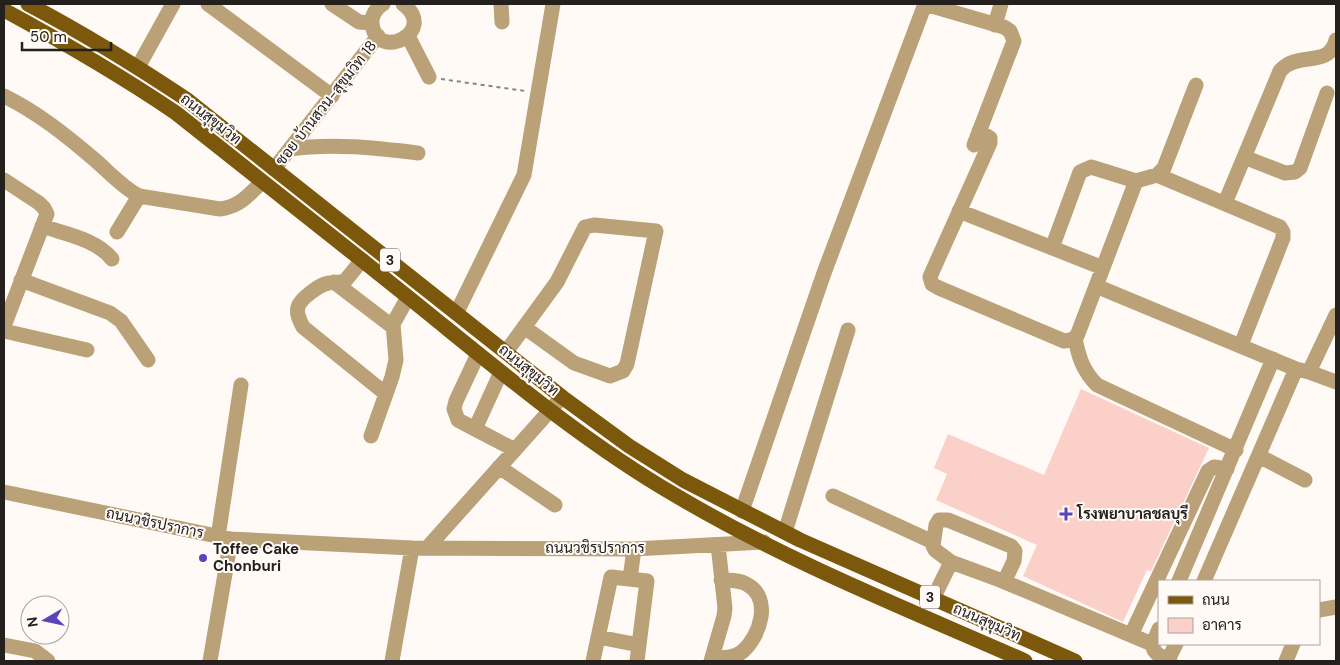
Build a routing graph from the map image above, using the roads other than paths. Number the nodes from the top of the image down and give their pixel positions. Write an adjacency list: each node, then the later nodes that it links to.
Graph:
1 (28, 4): 17 (main road, ถนนสุขุมวิท)
2 (173, 4): 17 (street)
3 (208, 4): 22 (street)
4 (332, 4): 14 (street)
5 (382, 4): 14 (street, ซอย บ้านสวน-สุขุมวิท 18)
6 (501, 4): 12 (street)
7 (554, 4): 44 (street)
8 (925, 4): 13 (street); 76 (street)
9 (1001, 4): 13 (street)
10 (408, 5): 15 (street)
11 (4, 10): 30 (main road, ถนนสุขุมวิท)
12 (502, 22)
13 (995, 24): 33 (street)
14 (375, 30): 15 (street); 22 (street, ซอย บ้านสวน-สุขุมวิท 18)
15 (408, 36): 18 (street)
16 (1336, 40): 25 (street)
17 (138, 67): 26 (main road, ถนนสุขุมวิท)
18 (429, 77)
19 (1196, 85): 27 (street)
20 (1327, 93): 25 (street)
21 (4, 96): 31 (street)
22 (332, 96): 23 (street, ซอย บ้านสวน-สุขุมวิท 18)
23 (290, 149): 24 (street); 26 (street, ซอย บ้านสวน-สุขุมวิท 18)
24 (418, 153)
25 (1244, 157): 32 (street)
26 (274, 169): 44 (main road, ถนนสุขุมวิท / 3)
27 (1157, 174): 29 (street); 32 (street)
28 (4, 180): 34 (street)
29 (1136, 181): 36 (street); 39 (street)
30 (268, 186): 31 (street); 38 (main road, ถนนสุขุมวิท / 3)
31 (139, 196): 35 (street)
32 (1225, 203): 52 (street)
33 (959, 211): 36 (street); 51 (street)
34 (42, 226): 37 (street); 40 (street)
35 (116, 232)
36 (1052, 248): 39 (street)
37 (112, 259)
38 (362, 260): 41 (street); 43 (main road, ถนนสุขุมวิท / 3)
39 (1103, 268): 42 (street)
40 (21, 280): 46 (street); 57 (street)
41 (334, 282): 48 (street); 62 (street)
42 (1096, 286): 51 (street); 52 (street)
43 (408, 298): 48 (street); 55 (main road, ถนนสุขุมวิท / 3)
44 (456, 312): 54 (main road, ถนนสุขุมวิท / 3)
45 (1336, 314): 58 (street)
46 (4, 326)
47 (524, 326): 47 (street); 54 (street)
48 (393, 327): 62 (street)
49 (848, 330): 77 (street)
50 (4, 331): 53 (street)
51 (1075, 337): 68 (street)
52 (1240, 346): 56 (street)
53 (87, 350)
54 (506, 352): 63 (main road, ถนนสุขุมวิท / 3)
55 (478, 354): 59 (main road, ถนนสุขุมวิท / 3); 65 (street)
56 (1273, 359): 58 (street); 68 (street)
57 (148, 360)
58 (1303, 370): 60 (street); 69 (street)
59 (501, 372): 64 (main road, ถนนสุขุมวิท / 3); 65 (street)
60 (1336, 382)
61 (241, 385): 78 (street)
62 (386, 394): 66 (street)
63 (562, 397): 64 (street); 76 (main road, ถนนสุขุมวิท / 3)
64 (551, 411): 67 (street); 79 (main road, ถนนสุขุมวิท / 3)
65 (475, 429): 67 (street)
66 (372, 436)
67 (515, 450): 70 (street)
68 (1236, 450): 71 (street)
69 (1260, 456): 72 (street); 89 (street)
70 (499, 467): 75 (street); 82 (street)
71 (1227, 469): 88 (street); 93 (street)
72 (1305, 480)
73 (4, 492): 78 (street, ถนนวชิรปราการ)
74 (834, 496): 80 (street)
75 (555, 505)
76 (742, 511): 77 (main road, ถนนสุขุมวิท / 3)
77 (784, 532): 90 (main road, ถนนสุขุมวิท / 3)
78 (225, 538): 82 (street, ถนนวชิรปราการ); 102 (street)
79 (764, 542): 81 (street, ถนนวชิรปราการ); 106 (main road, ถนนสุขุมวิท / 3)
80 (933, 542): 84 (street); 87 (street)
81 (718, 545): 83 (street, ถนนวชิรปราการ); 86 (street)
82 (419, 548): 83 (street, ถนนวชิรปราการ); 103 (street)
83 (634, 549): 85 (street)
84 (951, 562): 87 (street); 90 (street)
85 (630, 579): 94 (street); 96 (street)
86 (721, 580): 100 (street); 100 (street)
87 (1000, 580): 93 (street)
88 (1179, 580)
89 (1204, 580)
90 (934, 599): 107 (main road, ถนนสุขุมวิท / 3)
91 (1336, 607): 92 (street)
92 (1320, 610)
93 (1131, 635): 99 (street)
94 (598, 637): 96 (street); 104 (street)
95 (4, 644): 101 (street)
96 (639, 645): 105 (street)
97 (1175, 645): 99 (street)
98 (1293, 645): 108 (street)
99 (1160, 656)
100 (712, 660)
101 (48, 661)
102 (210, 661)
103 (392, 661)
104 (593, 661)
105 (637, 661)
106 (1025, 661)
107 (1075, 661)
108 (1286, 661)

